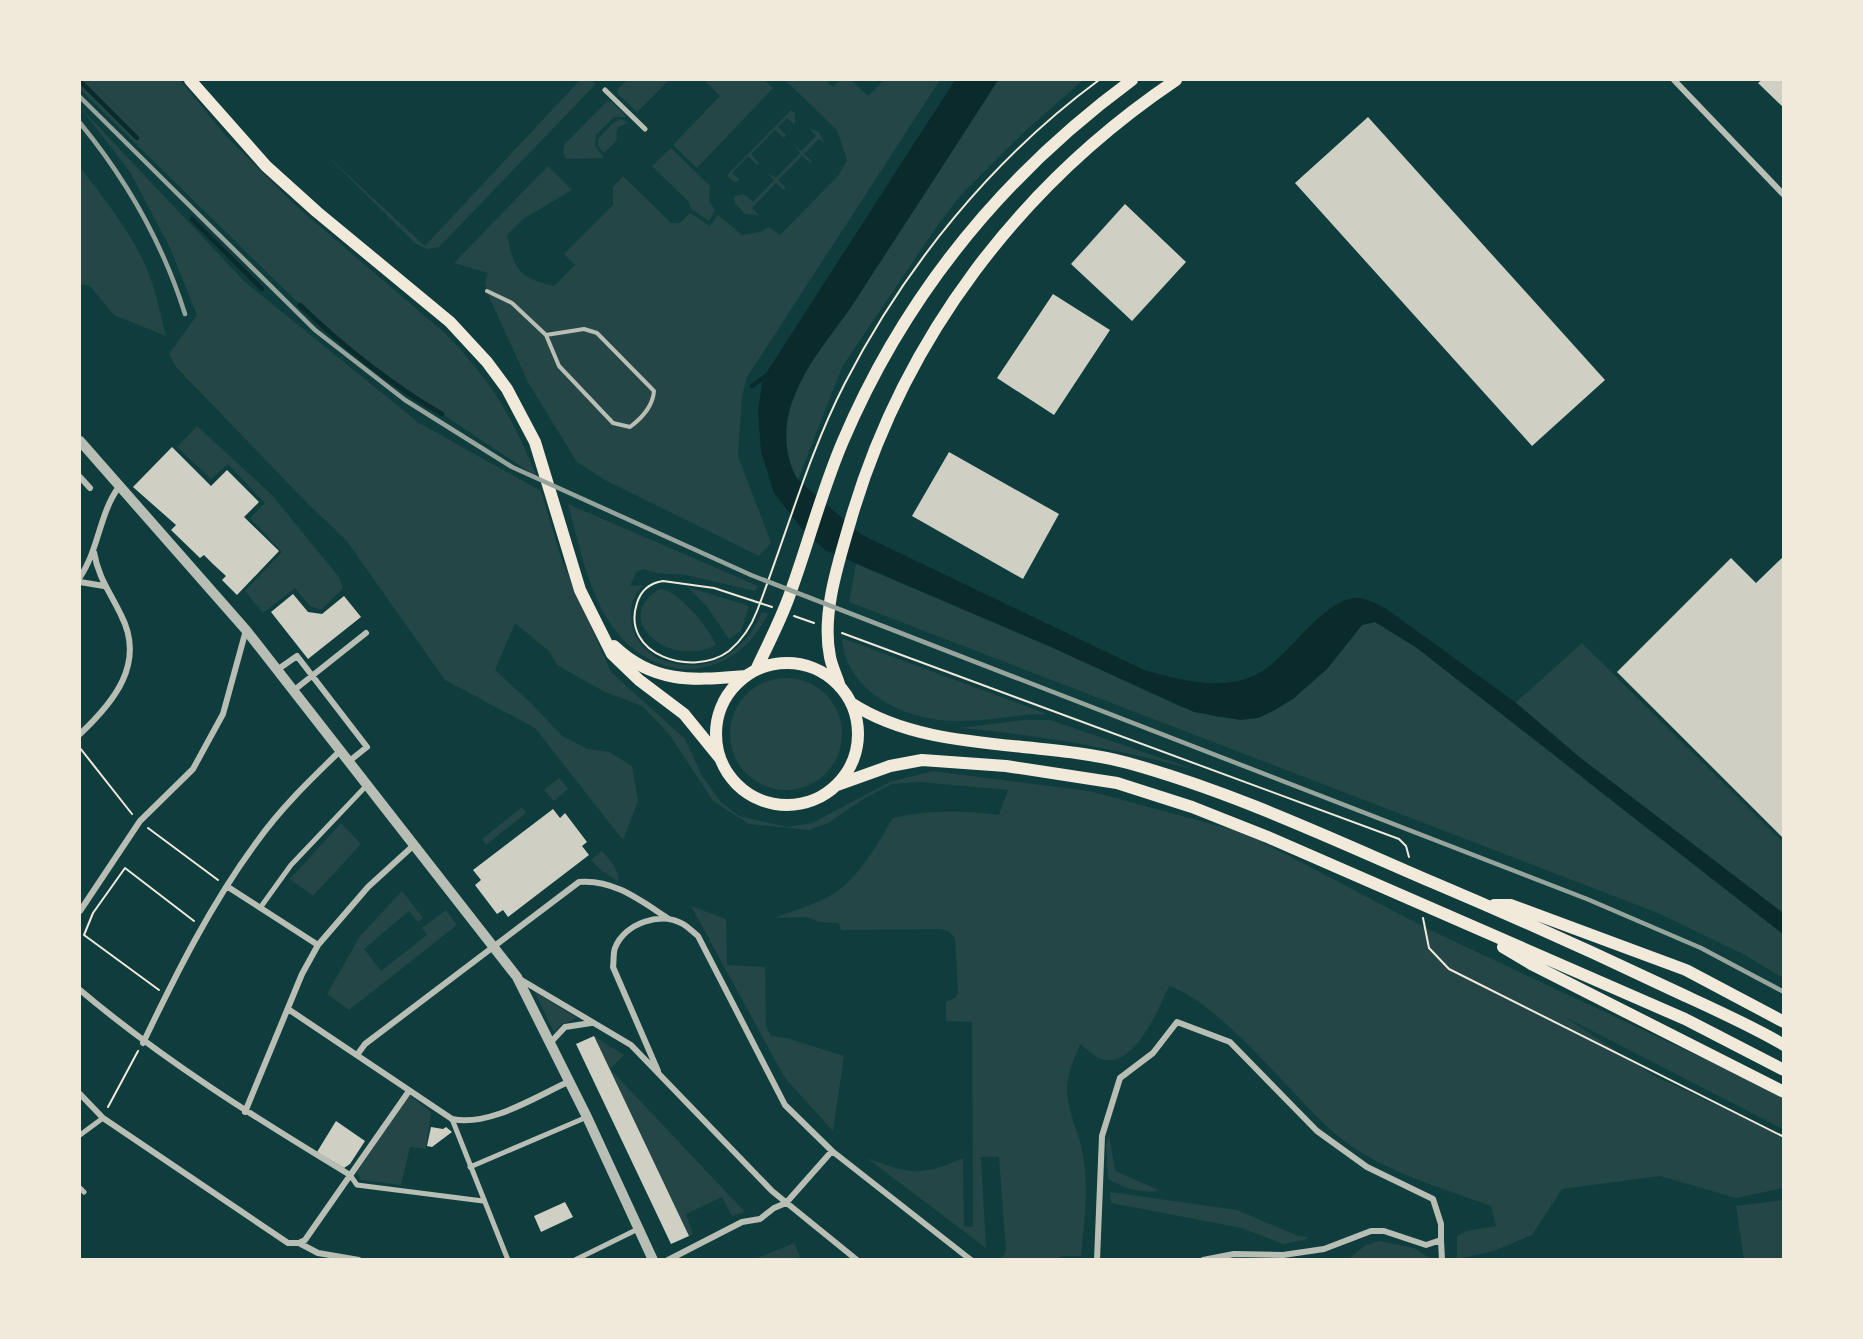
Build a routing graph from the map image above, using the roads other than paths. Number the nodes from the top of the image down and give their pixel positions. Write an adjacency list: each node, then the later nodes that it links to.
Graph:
1 (190, 80): 19 (main road)
2 (1132, 80): 22 (main road)
3 (1176, 80): 24 (main road)
4 (1674, 80): 7 (street)
5 (605, 90): 6 (street)
6 (645, 129)
7 (1784, 195)
8 (487, 291): 9 (lane)
9 (546, 335): 9 (lane)
10 (80, 441): 13 (street)
11 (80, 477): 12 (street)
12 (90, 488)
13 (118, 488): 14 (street); 18 (street)
14 (94, 552): 15 (street); 17 (street)
15 (80, 577)
16 (80, 582): 17 (street)
17 (104, 586): 27 (street)
18 (246, 630): 21 (street); 37 (street)
19 (598, 631): 22 (main road); 29 (main road)
20 (366, 633): 23 (street)
21 (277, 670): 23 (street); 25 (street)
22 (751, 673): 24 (main road); 29 (main road)
23 (312, 675): 25 (street); 30 (street)
24 (840, 687): 26 (main road)
25 (293, 691): 28 (street)
26 (851, 703): 31 (main road); 35 (main road)
27 (80, 734)
28 (340, 751): 30 (street); 34 (street)
29 (719, 757): 31 (main road)
30 (348, 762): 32 (street)
31 (837, 785): 39 (main road)
32 (367, 786): 33 (street); 36 (street)
33 (414, 845): 40 (street); 41 (street)
34 (228, 887): 36 (street); 47 (street)
35 (1487, 905): 45 (main road); 49 (main road)
36 (260, 908): 40 (street)
37 (80, 911)
38 (670, 919): 41 (street); 52 (street); 62 (street)
39 (1464, 923): 51 (main road); 55 (main road)
40 (318, 945): 44 (street)
41 (492, 946): 42 (street); 50 (street)
42 (517, 977): 46 (street); 48 (street)
43 (80, 990): 47 (street)
44 (288, 1009): 50 (street); 57 (street)
45 (1784, 1022)
46 (592, 1023): 48 (street); 52 (street)
47 (143, 1042): 57 (street)
48 (551, 1042): 53 (street)
49 (1784, 1045)
50 (357, 1055): 54 (street)
51 (1784, 1070)
52 (658, 1071): 66 (street)
53 (570, 1081): 58 (street); 60 (street)
54 (409, 1091): 60 (street); 64 (street)
55 (1784, 1092)
56 (80, 1094): 59 (street)
57 (245, 1112): 64 (street)
58 (587, 1117): 63 (street); 67 (street)
59 (103, 1118): 61 (street); 69 (street)
60 (452, 1119): 63 (street)
61 (80, 1135)
62 (832, 1151): 66 (street); 76 (street)
63 (470, 1167): 65 (street)
64 (350, 1175): 65 (street); 69 (street)
65 (483, 1201): 71 (street)
66 (786, 1203): 74 (street); 75 (street)
67 (638, 1229): 72 (street); 73 (street)
68 (1441, 1240): 77 (street); 78 (street); 79 (street)
69 (299, 1243): 70 (street)
70 (359, 1260)
71 (508, 1260)
72 (575, 1260)
73 (653, 1260)
74 (668, 1260)
75 (857, 1260)
76 (971, 1260)
77 (1097, 1260)
78 (1203, 1260)
79 (1442, 1260)

